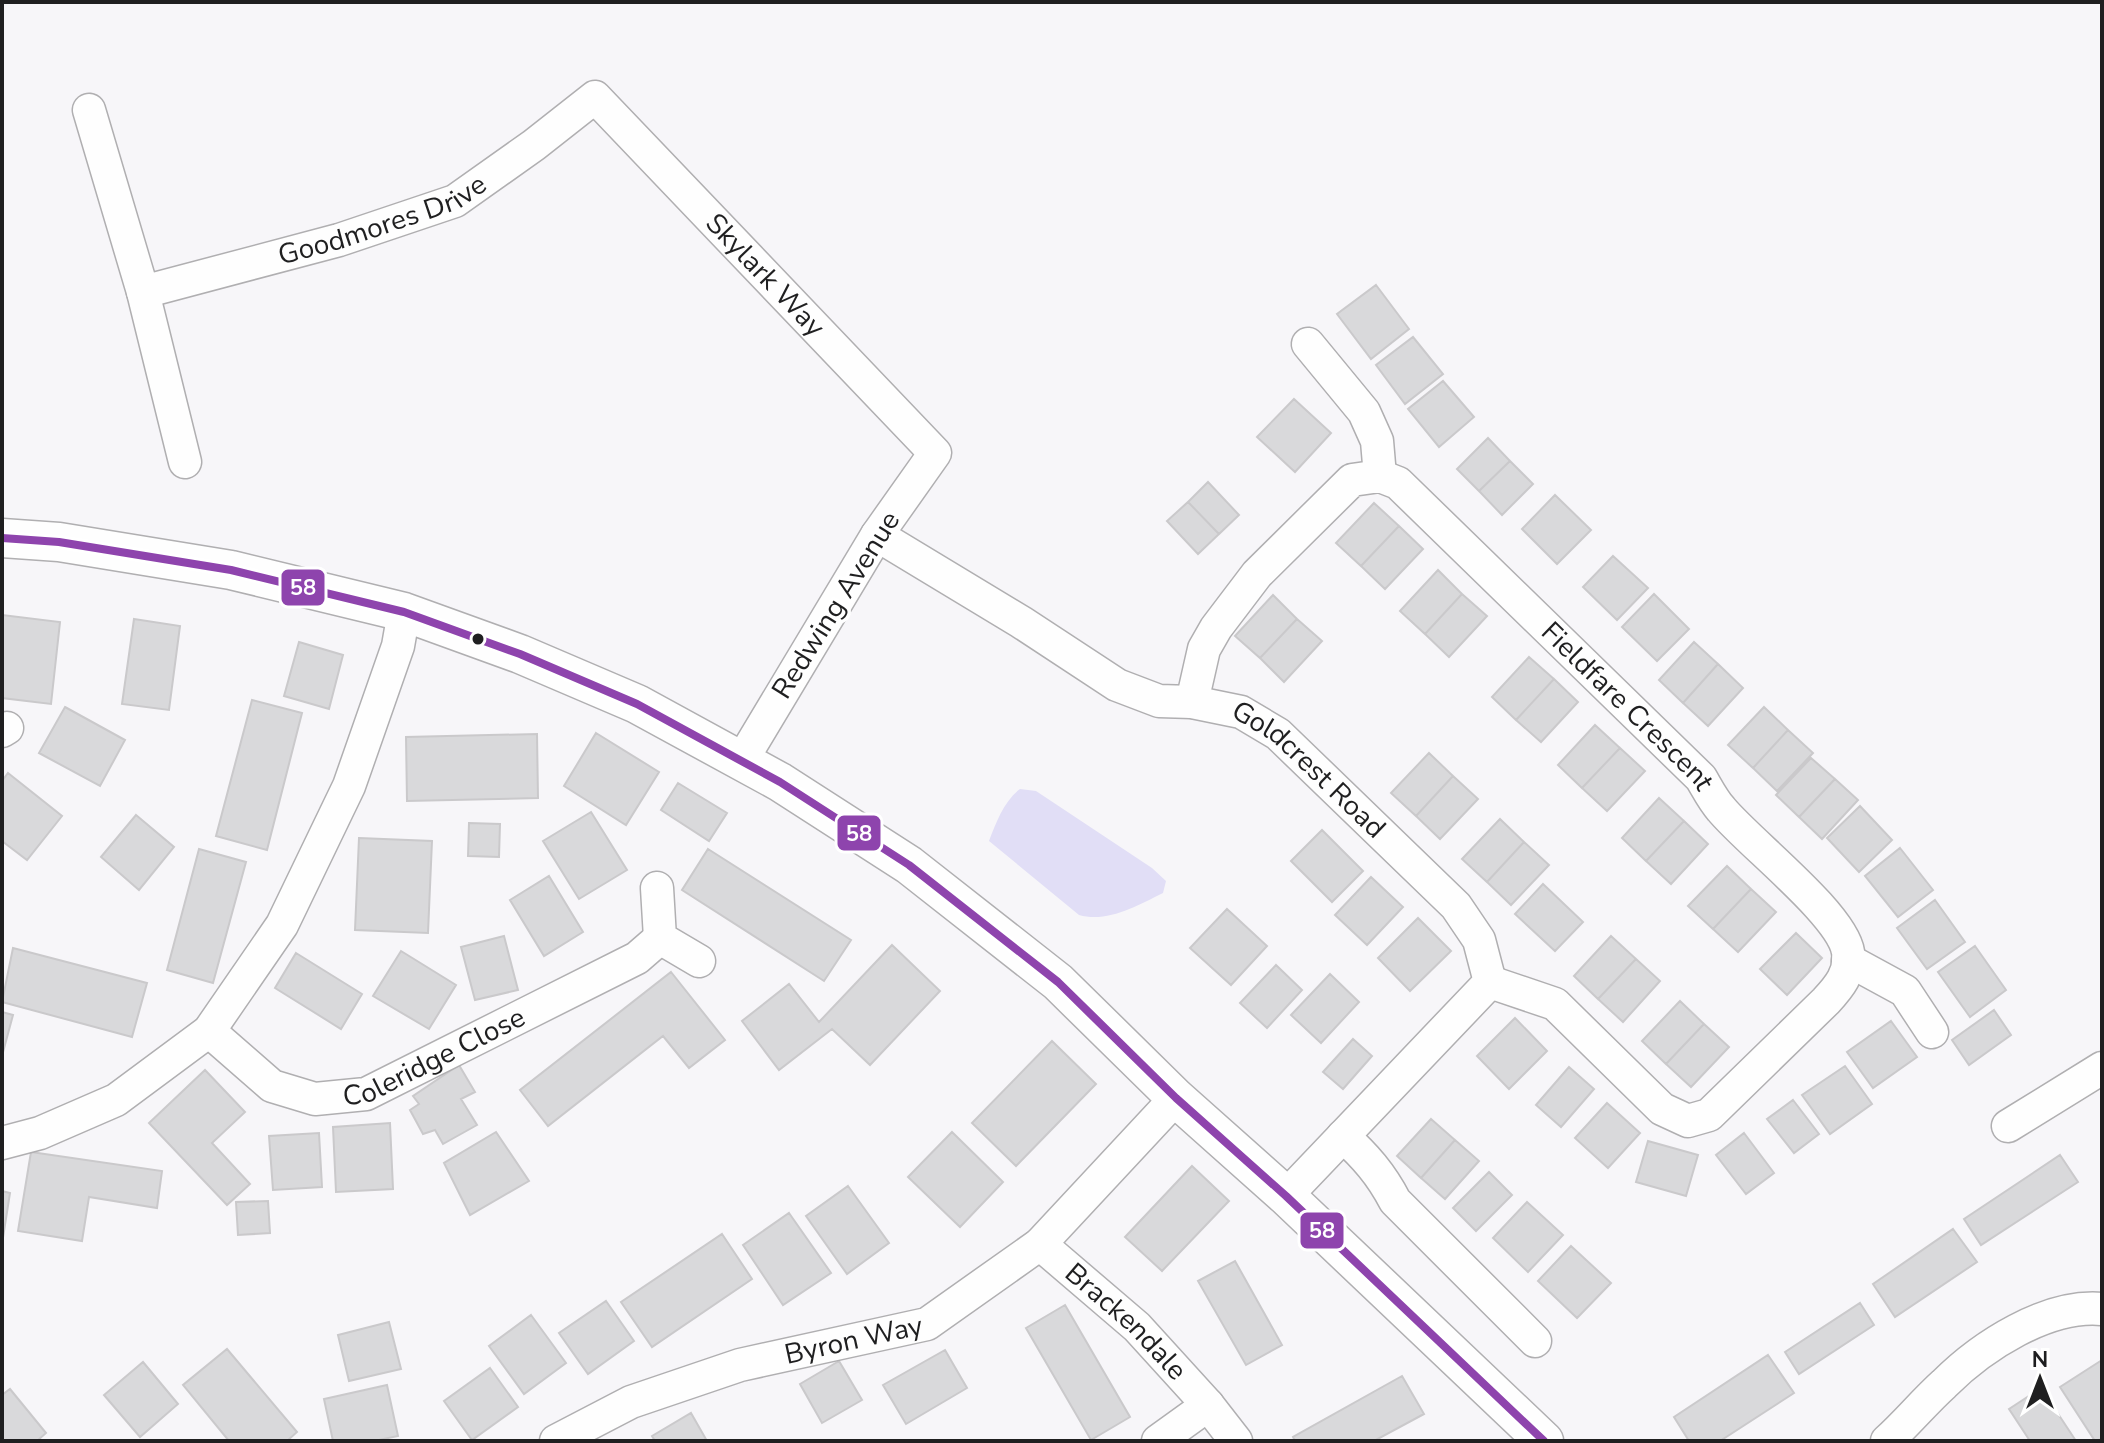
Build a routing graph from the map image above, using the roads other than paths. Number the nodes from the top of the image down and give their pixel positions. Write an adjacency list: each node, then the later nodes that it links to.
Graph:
1 (595, 97): 3 (street, Goodmores Drive); 5 (street, Skylark Way)
2 (89, 110): 3 (street)
3 (143, 292): 6 (street)
4 (1308, 344): 7 (street)
5 (935, 453): 8 (street, Redwing Avenue)
6 (185, 462)
7 (1380, 476): 11 (street); 15 (street, Fieldfare Crescent)
8 (877, 535): 11 (street, Goldcrest Road); 12 (street, Redwing Avenue)
9 (2, 538): 10 (street)
10 (404, 612): 12 (street); 18 (street)
11 (1192, 702): 17 (street, Goldcrest Road)
12 (742, 760): 21 (street)
13 (657, 888): 14 (street)
14 (660, 938): 16 (street); 18 (street, Coleridge Close)
15 (1848, 960): 17 (street); 19 (street)
16 (699, 961)
17 (1490, 982): 23 (street)
18 (209, 1031): 24 (street)
19 (1932, 1032)
20 (2102, 1068): 22 (street)
21 (1176, 1098): 25 (street); 26 (street, Byron Way)
22 (2008, 1126)
23 (1343, 1136): 25 (street); 28 (street)
24 (2, 1143)
25 (1286, 1196): 31 (street)
26 (1040, 1244): 29 (street, Brackendale); 30 (street, Byron Way)
27 (2102, 1309): 34 (street)
28 (1535, 1341)
29 (1208, 1405): 32 (street, Brackendale); 33 (street, Brackendale)
30 (558, 1440)
31 (1540, 1440)
32 (1158, 1441)
33 (1236, 1441)
34 (1887, 1441)

